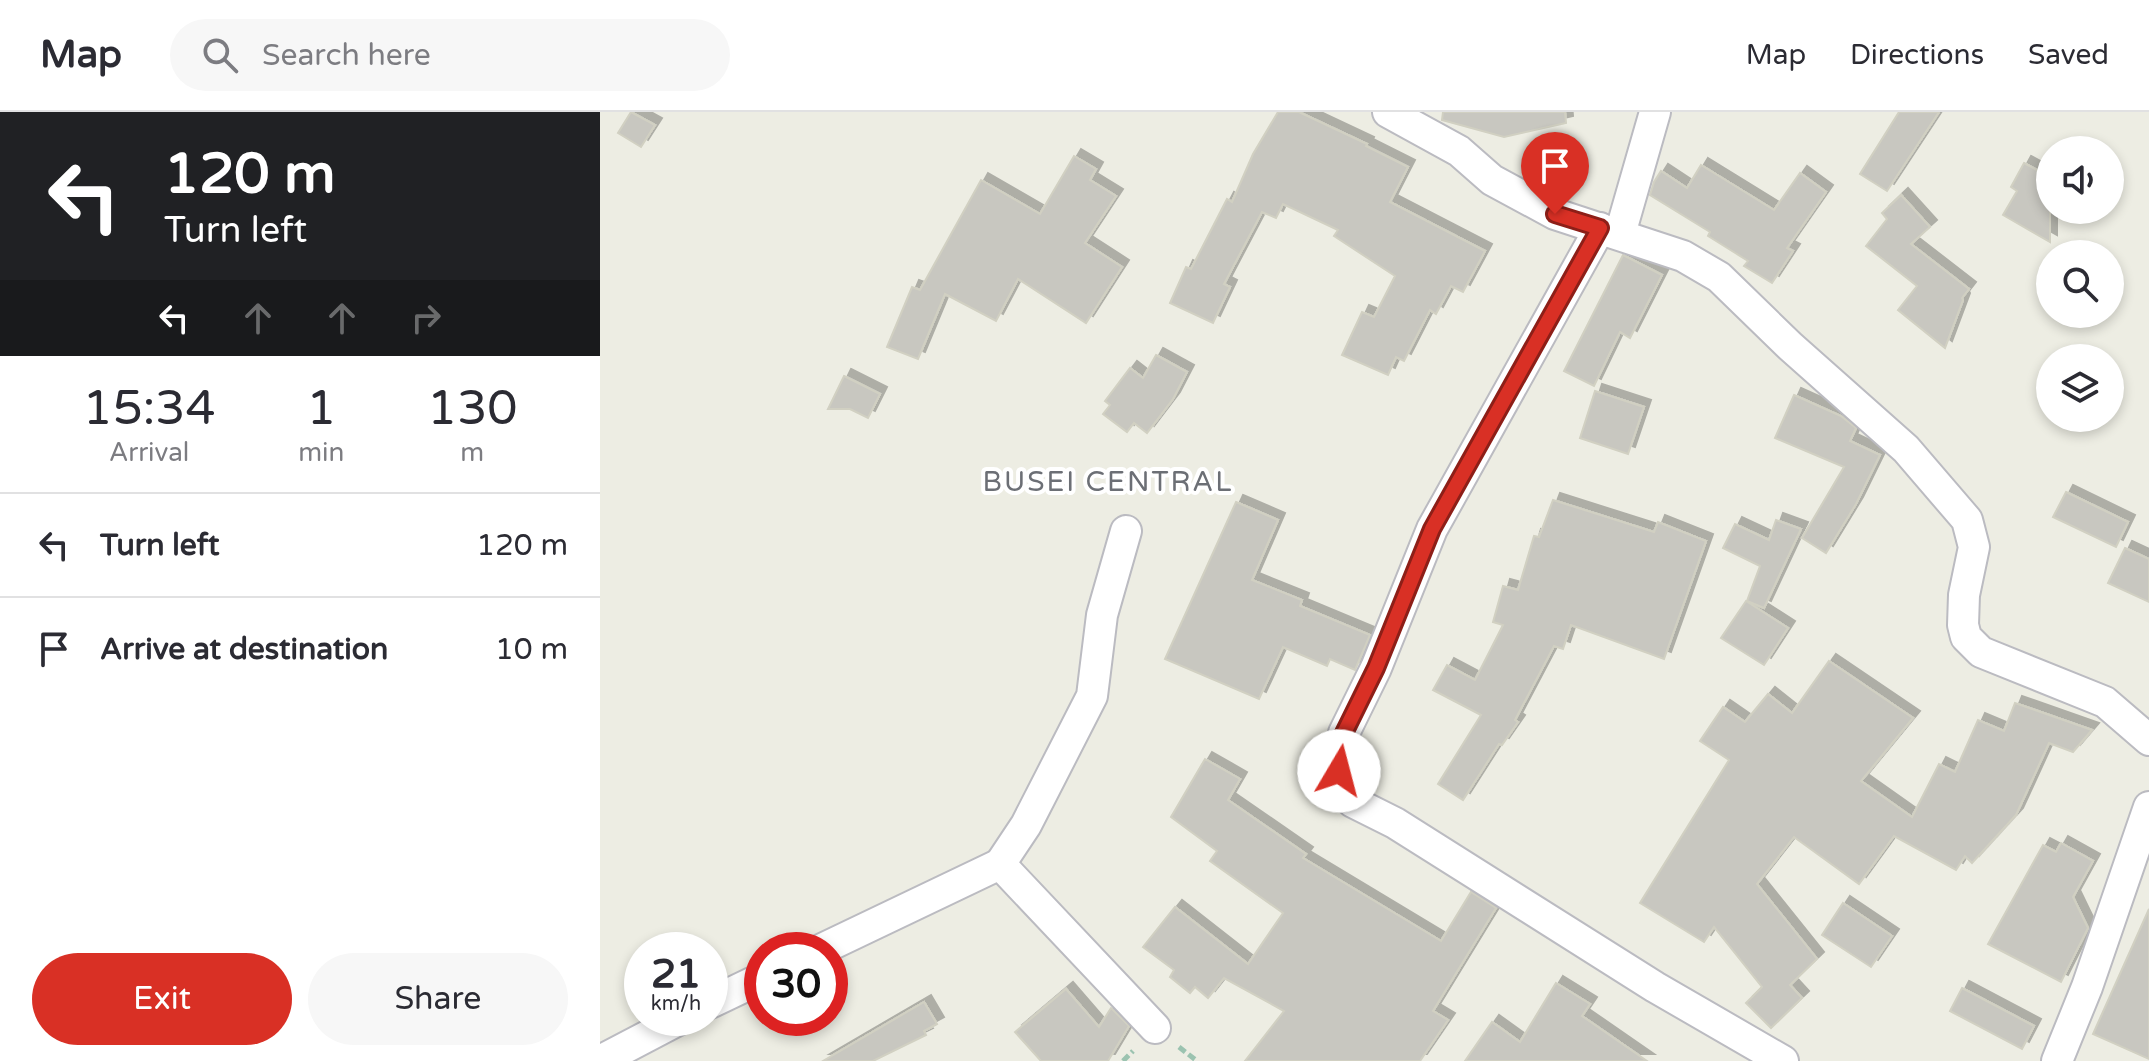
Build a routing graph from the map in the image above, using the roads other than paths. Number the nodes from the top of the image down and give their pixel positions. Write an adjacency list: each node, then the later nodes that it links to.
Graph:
1 (1388, 112): 3 (street)
2 (1655, 112): 3 (street)
3 (1610, 231): 5 (street); 12 (street)
4 (1126, 531): 7 (street)
5 (2149, 740)
6 (2149, 807): 13 (street)
7 (1000, 864): 8 (street); 9 (street)
8 (848, 937)
9 (1155, 1028)
10 (648, 1036): 11 (street)
11 (600, 1061)
12 (1783, 1061)
13 (2057, 1061)

